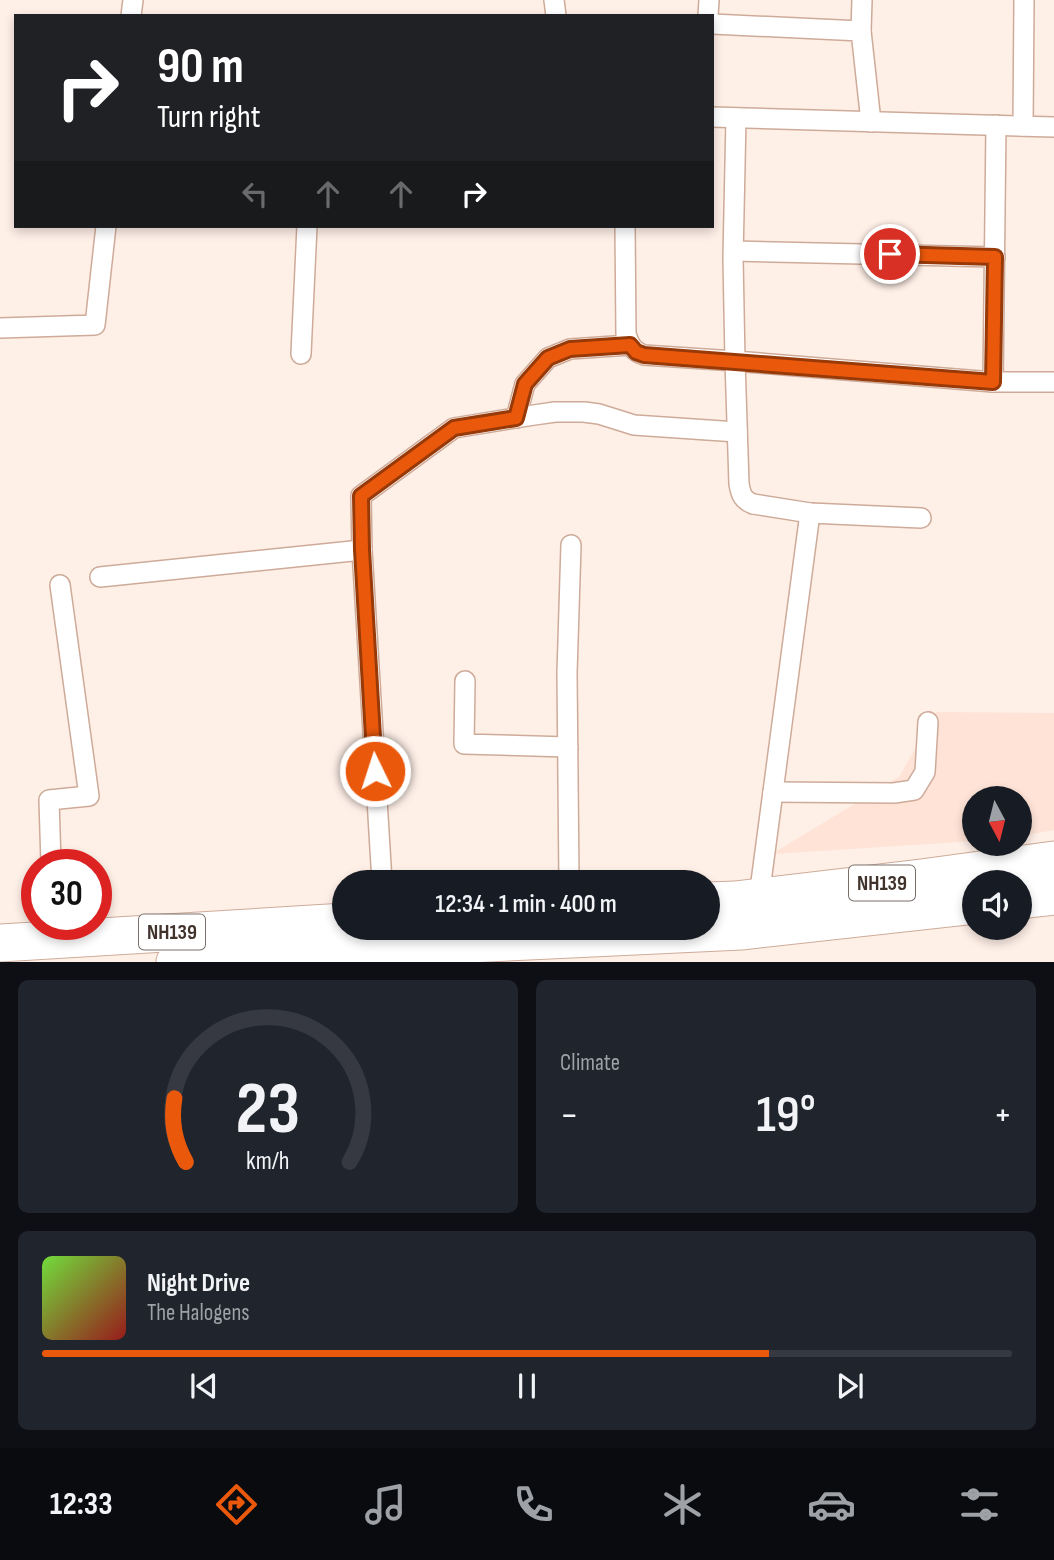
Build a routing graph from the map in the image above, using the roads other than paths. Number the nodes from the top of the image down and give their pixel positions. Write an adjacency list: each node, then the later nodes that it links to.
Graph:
1 (862, 0): 4 (street)
2 (1024, 0): 9 (street)
3 (714, 24): 4 (street)
4 (861, 31): 7 (street)
5 (714, 117): 6 (street)
6 (736, 118): 7 (street); 14 (street)
7 (872, 122): 8 (street)
8 (996, 125): 9 (street); 15 (street)
9 (1023, 126): 10 (street)
10 (1054, 127)
11 (106, 228): 16 (street)
12 (307, 228): 18 (street)
13 (625, 228): 17 (street)
14 (734, 251): 15 (street); 19 (street)
15 (995, 257): 20 (street)
16 (0, 328)
17 (630, 345): 19 (street); 22 (street)
18 (301, 354)
19 (735, 361): 20 (street); 23 (street)
20 (993, 382): 21 (street)
21 (1054, 382)
22 (516, 418): 23 (street); 27 (street)
23 (737, 432): 24 (street)
24 (810, 513): 25 (street); 33 (street)
25 (921, 518)
26 (571, 545): 32 (street)
27 (362, 550): 28 (street); 36 (street)
28 (100, 577)
29 (60, 585): 34 (street)
30 (466, 681): 32 (street)
31 (928, 722): 33 (street)
32 (568, 747): 37 (street)
33 (773, 792): 39 (street)
34 (51, 849)
35 (1054, 860): 39 (highway, NH139)
36 (381, 870)
37 (569, 870)
38 (1054, 896): 40 (highway)
39 (760, 897): 41 (highway, NH139)
40 (1032, 899)
41 (720, 900)
42 (962, 906): 49 (highway, NH139)
43 (332, 922): 44 (highway, NH139)
44 (112, 930)
45 (21, 939): 48 (highway, NH139)
46 (367, 940): 50 (highway, NH139)
47 (390, 940): 49 (highway, NH139)
48 (0, 943)
49 (427, 954)
50 (174, 961)

